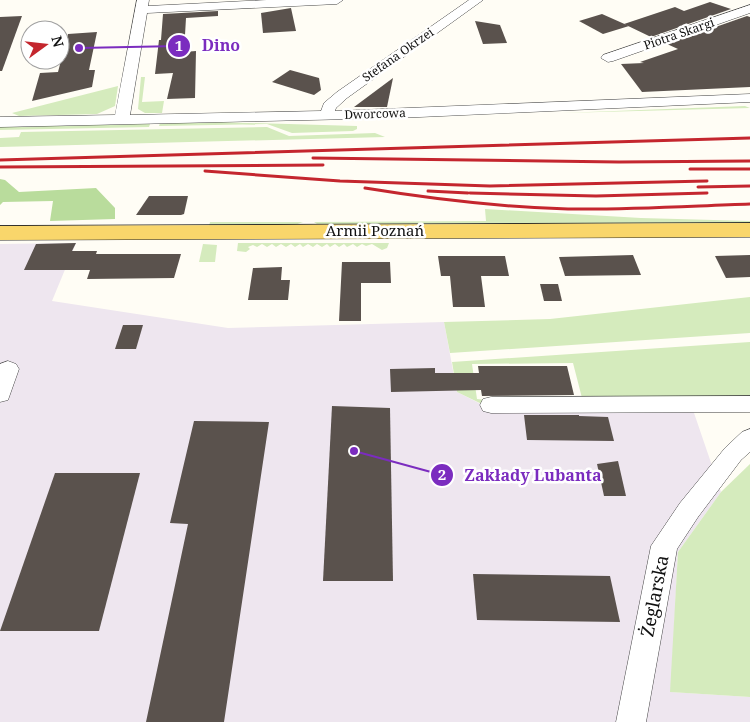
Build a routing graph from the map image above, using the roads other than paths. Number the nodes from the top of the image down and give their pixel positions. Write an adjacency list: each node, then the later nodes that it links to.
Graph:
1 (337, 0): 3 (street)
2 (477, 0): 7 (street, Stefana Okrzei)
3 (143, 5): 8 (street)
4 (750, 9): 5 (street, Piotra Skargi)
5 (608, 58)
6 (750, 98): 7 (street, Dworcowa)
7 (327, 116): 8 (street, Dworcowa)
8 (122, 120): 9 (street, Dworcowa)
9 (0, 122)
10 (750, 230): 11 (main road, Armii Poznań)
11 (0, 233)
12 (8, 369): 13 (street)
13 (0, 394)
14 (750, 404): 15 (street)
15 (491, 406)
16 (750, 438): 17 (street, Żeglarska)
17 (631, 722)

